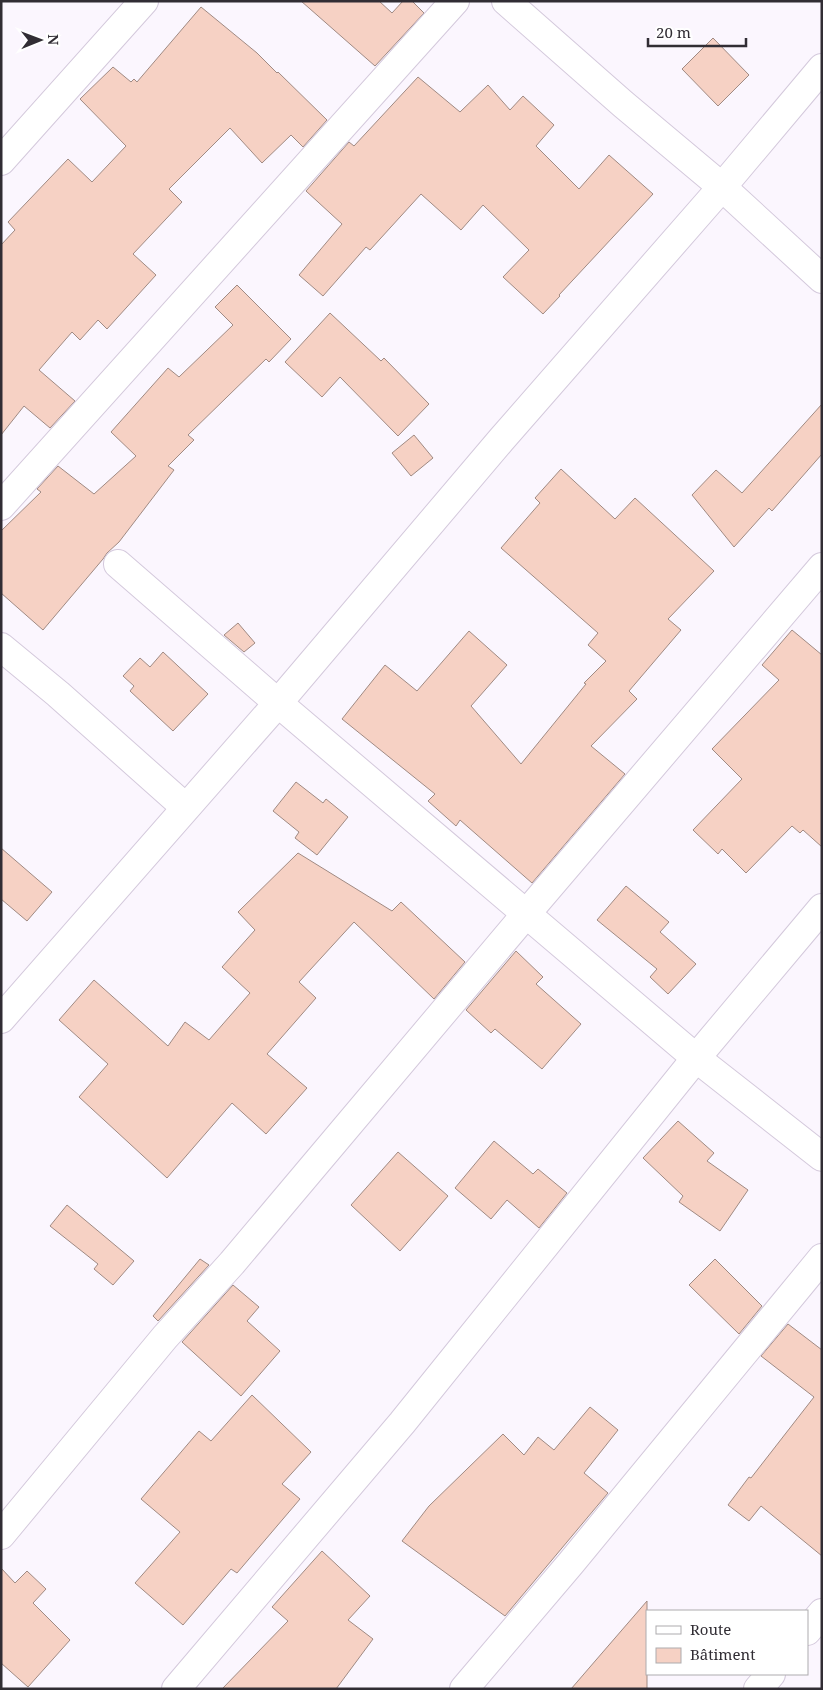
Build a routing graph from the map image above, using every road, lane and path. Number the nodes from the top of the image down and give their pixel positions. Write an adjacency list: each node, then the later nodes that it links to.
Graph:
1 (144, 1): 5 (street)
2 (455, 1): 8 (street)
3 (506, 1): 6 (street)
4 (822, 68): 6 (street)
5 (1, 161)
6 (722, 187): 7 (street); 12 (street)
7 (822, 279)
8 (1, 506)
9 (118, 564): 12 (street)
10 (822, 567): 15 (street)
11 (1, 647): 13 (street)
12 (278, 703): 13 (street); 15 (street)
13 (186, 807): 16 (street)
14 (822, 908): 17 (street)
15 (526, 914): 17 (street); 20 (street)
16 (1, 1019)
17 (696, 1058): 18 (street); 24 (street)
18 (822, 1157)
19 (822, 1258): 25 (street)
20 (1, 1535)
21 (822, 1613): 22 (street)
22 (808, 1630)
23 (770, 1675): 26 (street)
24 (176, 1689)
25 (464, 1689)
26 (758, 1689)

